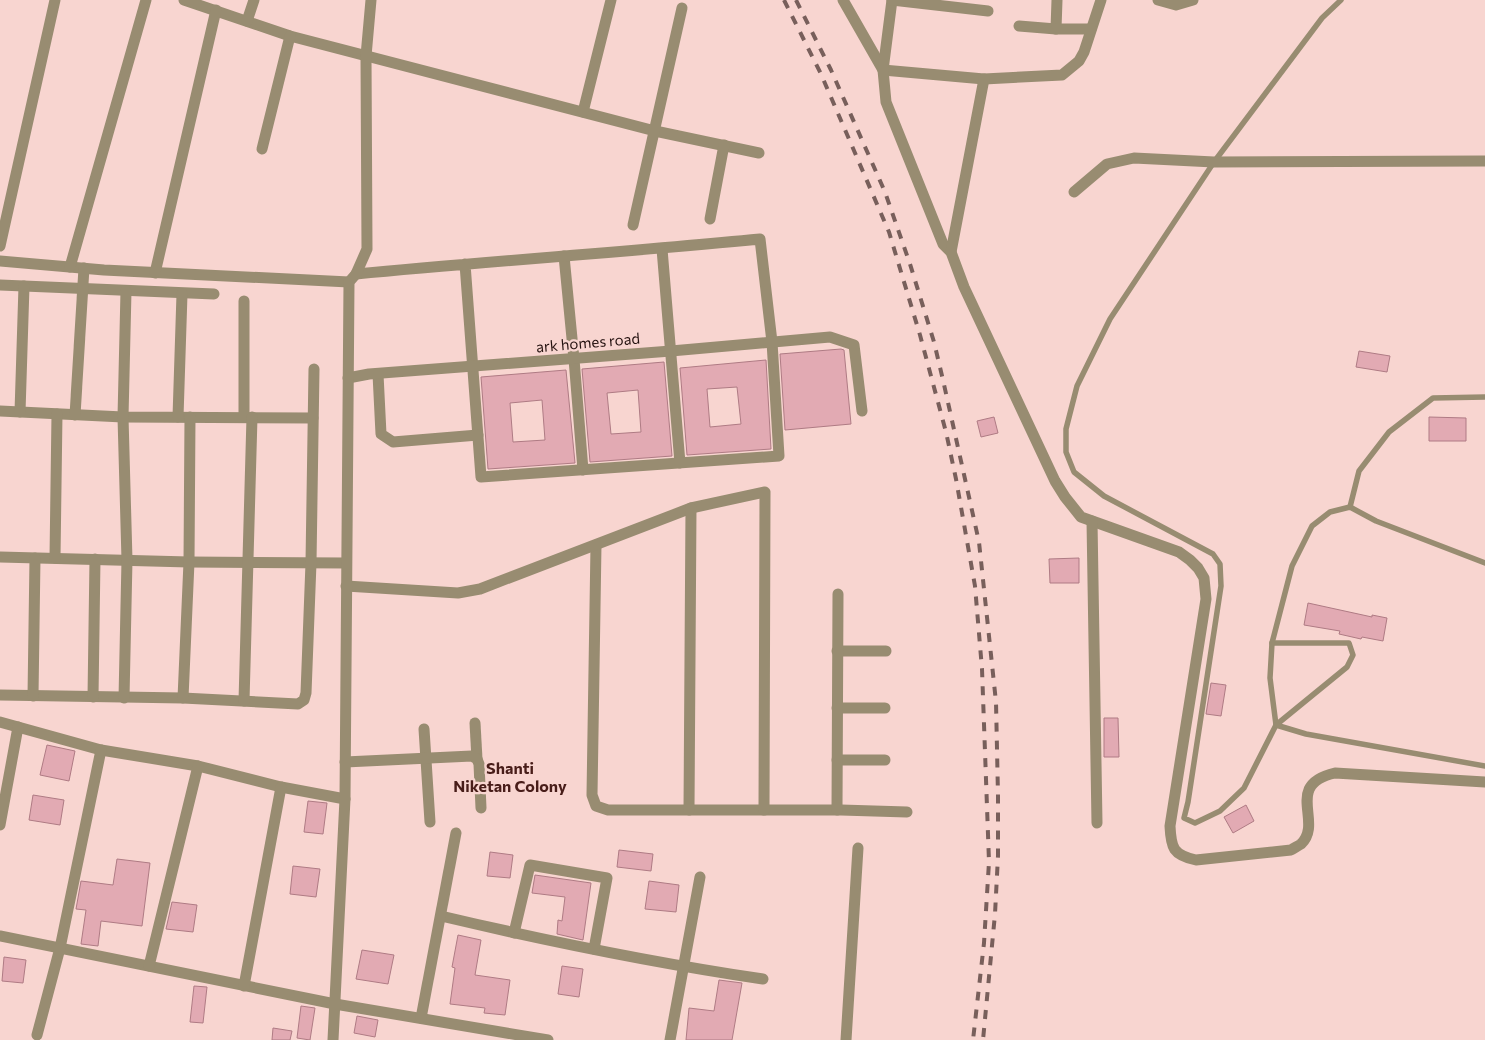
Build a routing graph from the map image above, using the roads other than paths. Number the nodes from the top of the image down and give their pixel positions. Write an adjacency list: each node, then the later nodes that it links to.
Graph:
1 (55, 0): 35 (street)
2 (146, 0): 41 (street)
3 (184, 0): 15 (street)
4 (254, 0): 17 (street)
5 (371, 0): 22 (street)
6 (611, 0): 25 (street)
7 (844, 0): 23 (street)
8 (892, 0): 16 (street); 23 (street)
9 (1057, 0): 19 (street)
10 (1101, 0): 20 (street)
11 (1158, 0): 12 (street)
12 (1193, 0)
13 (1341, 0): 31 (lane)
14 (682, 8): 26 (street)
15 (216, 10): 17 (street); 43 (street)
16 (988, 11)
17 (247, 21): 21 (street)
18 (1019, 26): 19 (street)
19 (1056, 29): 20 (street)
20 (1091, 29): 24 (street)
21 (290, 36): 22 (street); 28 (street)
22 (366, 56): 25 (street); 44 (street)
23 (883, 70): 24 (street); 37 (street)
24 (984, 79): 37 (street)
25 (583, 112): 26 (street)
26 (655, 131): 27 (street); 34 (street)
27 (724, 145): 29 (street); 33 (street)
28 (262, 149)
29 (760, 153)
30 (1485, 161): 31 (street)
31 (1214, 162): 32 (street); 101 (lane)
32 (1074, 192)
33 (710, 219)
34 (633, 225)
35 (0, 246)
36 (662, 249): 38 (street); 52 (street); 53 (street)
37 (951, 252): 74 (street)
38 (564, 256): 40 (street); 54 (street)
39 (0, 261): 41 (street)
40 (465, 264): 44 (street); 55 (street)
41 (70, 267): 42 (street)
42 (84, 268): 43 (street); 47 (street)
43 (155, 273): 44 (street)
44 (352, 278): 58 (street)
45 (0, 285): 46 (street)
46 (24, 286): 47 (street); 62 (street)
47 (83, 289): 48 (street); 64 (street)
48 (126, 291): 49 (street); 65 (street)
49 (182, 294): 50 (street); 66 (street)
50 (214, 294)
51 (244, 301): 67 (street)
52 (772, 342): 53 (street, ark homes road); 61 (street, ark homes road); 70 (street)
53 (671, 351): 54 (street, ark homes road); 70 (street)
54 (574, 359): 55 (street, ark homes road); 71 (street)
55 (472, 368): 57 (street, ark homes road); 69 (street)
56 (314, 369): 68 (street)
57 (378, 374): 58 (street, ark homes road); 69 (street)
58 (348, 378): 84 (street)
59 (1485, 397): 72 (lane)
60 (0, 411): 62 (street)
61 (862, 411)
62 (20, 412): 63 (street)
63 (57, 414): 64 (street); 78 (street)
64 (75, 415): 65 (street)
65 (123, 417): 66 (street); 80 (street)
66 (184, 417): 67 (street); 81 (street)
67 (248, 417): 68 (street); 82 (street)
68 (313, 418): 83 (street)
69 (478, 435): 71 (street)
70 (680, 463): 71 (street)
71 (582, 470)
72 (1350, 507): 85 (lane); 88 (lane)
73 (691, 508): 75 (street); 116 (street); 117 (street)
74 (1092, 521): 112 (street); 121 (street)
75 (596, 545): 86 (street); 116 (street)
76 (0, 557): 77 (street)
77 (35, 558): 78 (street); 92 (street)
78 (56, 558): 79 (street)
79 (95, 559): 80 (street); 93 (street)
80 (127, 560): 81 (street); 94 (street)
81 (189, 562): 82 (street); 95 (street)
82 (249, 563): 83 (street); 96 (street)
83 (311, 563): 84 (street); 96 (street)
84 (346, 563): 86 (street)
85 (1485, 563)
86 (346, 586): 109 (street)
87 (838, 594): 90 (street)
88 (1272, 643): 101 (lane); 101 (lane)
89 (886, 650): 90 (street)
90 (837, 651): 97 (street)
91 (0, 695): 92 (street)
92 (33, 696): 93 (street)
93 (94, 697): 94 (street)
94 (124, 698): 95 (street)
95 (183, 698): 96 (street)
96 (244, 701)
97 (837, 708): 98 (street); 107 (street)
98 (885, 708)
99 (0, 722): 102 (street)
100 (476, 722): 106 (street)
101 (1276, 725): 111 (lane)
102 (18, 727): 104 (street); 122 (street)
103 (424, 729): 105 (street)
104 (101, 750): 110 (street); 129 (street)
105 (427, 758): 106 (street); 109 (street); 120 (street)
106 (477, 759): 115 (street)
107 (837, 760): 108 (street); 118 (street)
108 (885, 760)
109 (345, 762): 114 (street)
110 (198, 766): 113 (street); 131 (street)
111 (1485, 766)
112 (1485, 782)
113 (281, 787): 114 (street); 134 (street)
114 (345, 799): 135 (street)
115 (481, 808)
116 (689, 810): 117 (street)
117 (764, 810): 118 (street)
118 (837, 810): 119 (street)
119 (907, 812)
120 (430, 822)
121 (1098, 823)
122 (0, 825)
123 (456, 833): 126 (street)
124 (858, 848): 142 (street)
125 (700, 877): 132 (street)
126 (441, 916): 127 (street); 136 (street)
127 (514, 933): 130 (street); 130 (street)
128 (0, 936): 129 (street)
129 (60, 948): 131 (street); 137 (street)
130 (594, 949): 132 (street)
131 (149, 966): 134 (street)
132 (682, 967): 133 (street); 141 (street)
133 (764, 979)
134 (244, 986): 135 (street)
135 (335, 1004): 136 (street); 139 (street)
136 (421, 1018): 138 (street)
137 (37, 1034)
138 (514, 1037): 140 (street)
139 (333, 1040)
140 (548, 1040)
141 (670, 1040)
142 (846, 1040)

